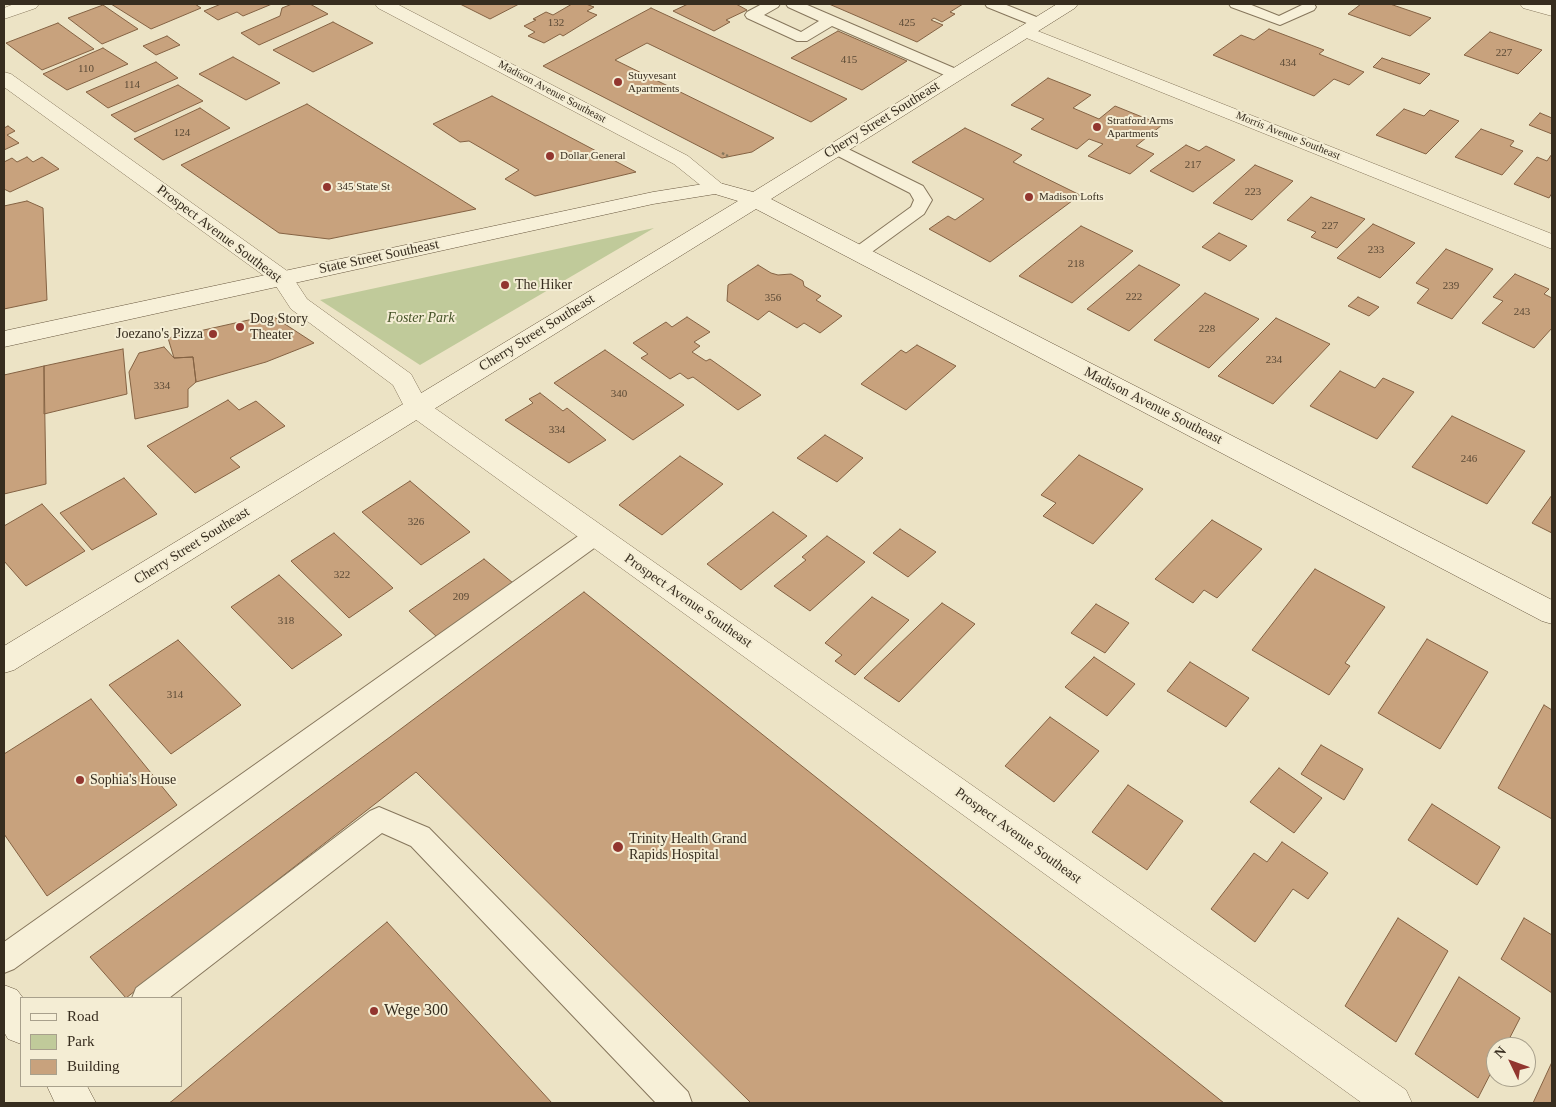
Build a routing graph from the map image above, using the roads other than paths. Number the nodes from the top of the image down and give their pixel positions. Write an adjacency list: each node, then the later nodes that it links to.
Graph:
1 (30, 4): 11 (street)
2 (384, 4): 17 (street, Madison Avenue Southeast)
3 (773, 4): 12 (lane)
4 (793, 4): 12 (lane)
5 (992, 4): 13 (lane)
6 (1069, 4): 13 (street, Cherry Street Southeast)
7 (1236, 4): 9 (lane)
8 (1529, 4): 10 (street)
9 (1309, 7)
10 (1552, 11)
11 (4, 14)
12 (831, 20): 14 (lane)
13 (1032, 27): 14 (street, Cherry Street Southeast); 19 (street, Morris Avenue Southeast)
14 (955, 74): 16 (street, Cherry Street Southeast)
15 (4, 78): 21 (street, Prospect Avenue Southeast)
16 (838, 148): 18 (street, Cherry Street Southeast); 20 (lane)
17 (716, 188): 18 (street, State Street Southeast); 21 (street, State Street Southeast)
18 (754, 199): 20 (street, Madison Avenue Southeast); 23 (street, Cherry Street Southeast)
19 (1552, 242)
20 (859, 254): 25 (street, Madison Avenue Southeast)
21 (282, 278): 22 (street, State Street Southeast); 23 (street, Prospect Avenue Southeast)
22 (4, 339)
23 (417, 408): 24 (street, Prospect Avenue Southeast); 26 (street, Cherry Street Southeast)
24 (596, 535): 27 (lane); 34 (street, Prospect Avenue Southeast)
25 (1552, 613)
26 (4, 661)
27 (4, 959)
28 (147, 997): 33 (lane)
29 (4, 1002): 30 (street)
30 (20, 1025)
31 (66, 1087): 32 (street)
32 (77, 1103)
33 (677, 1103)
34 (1393, 1103)

